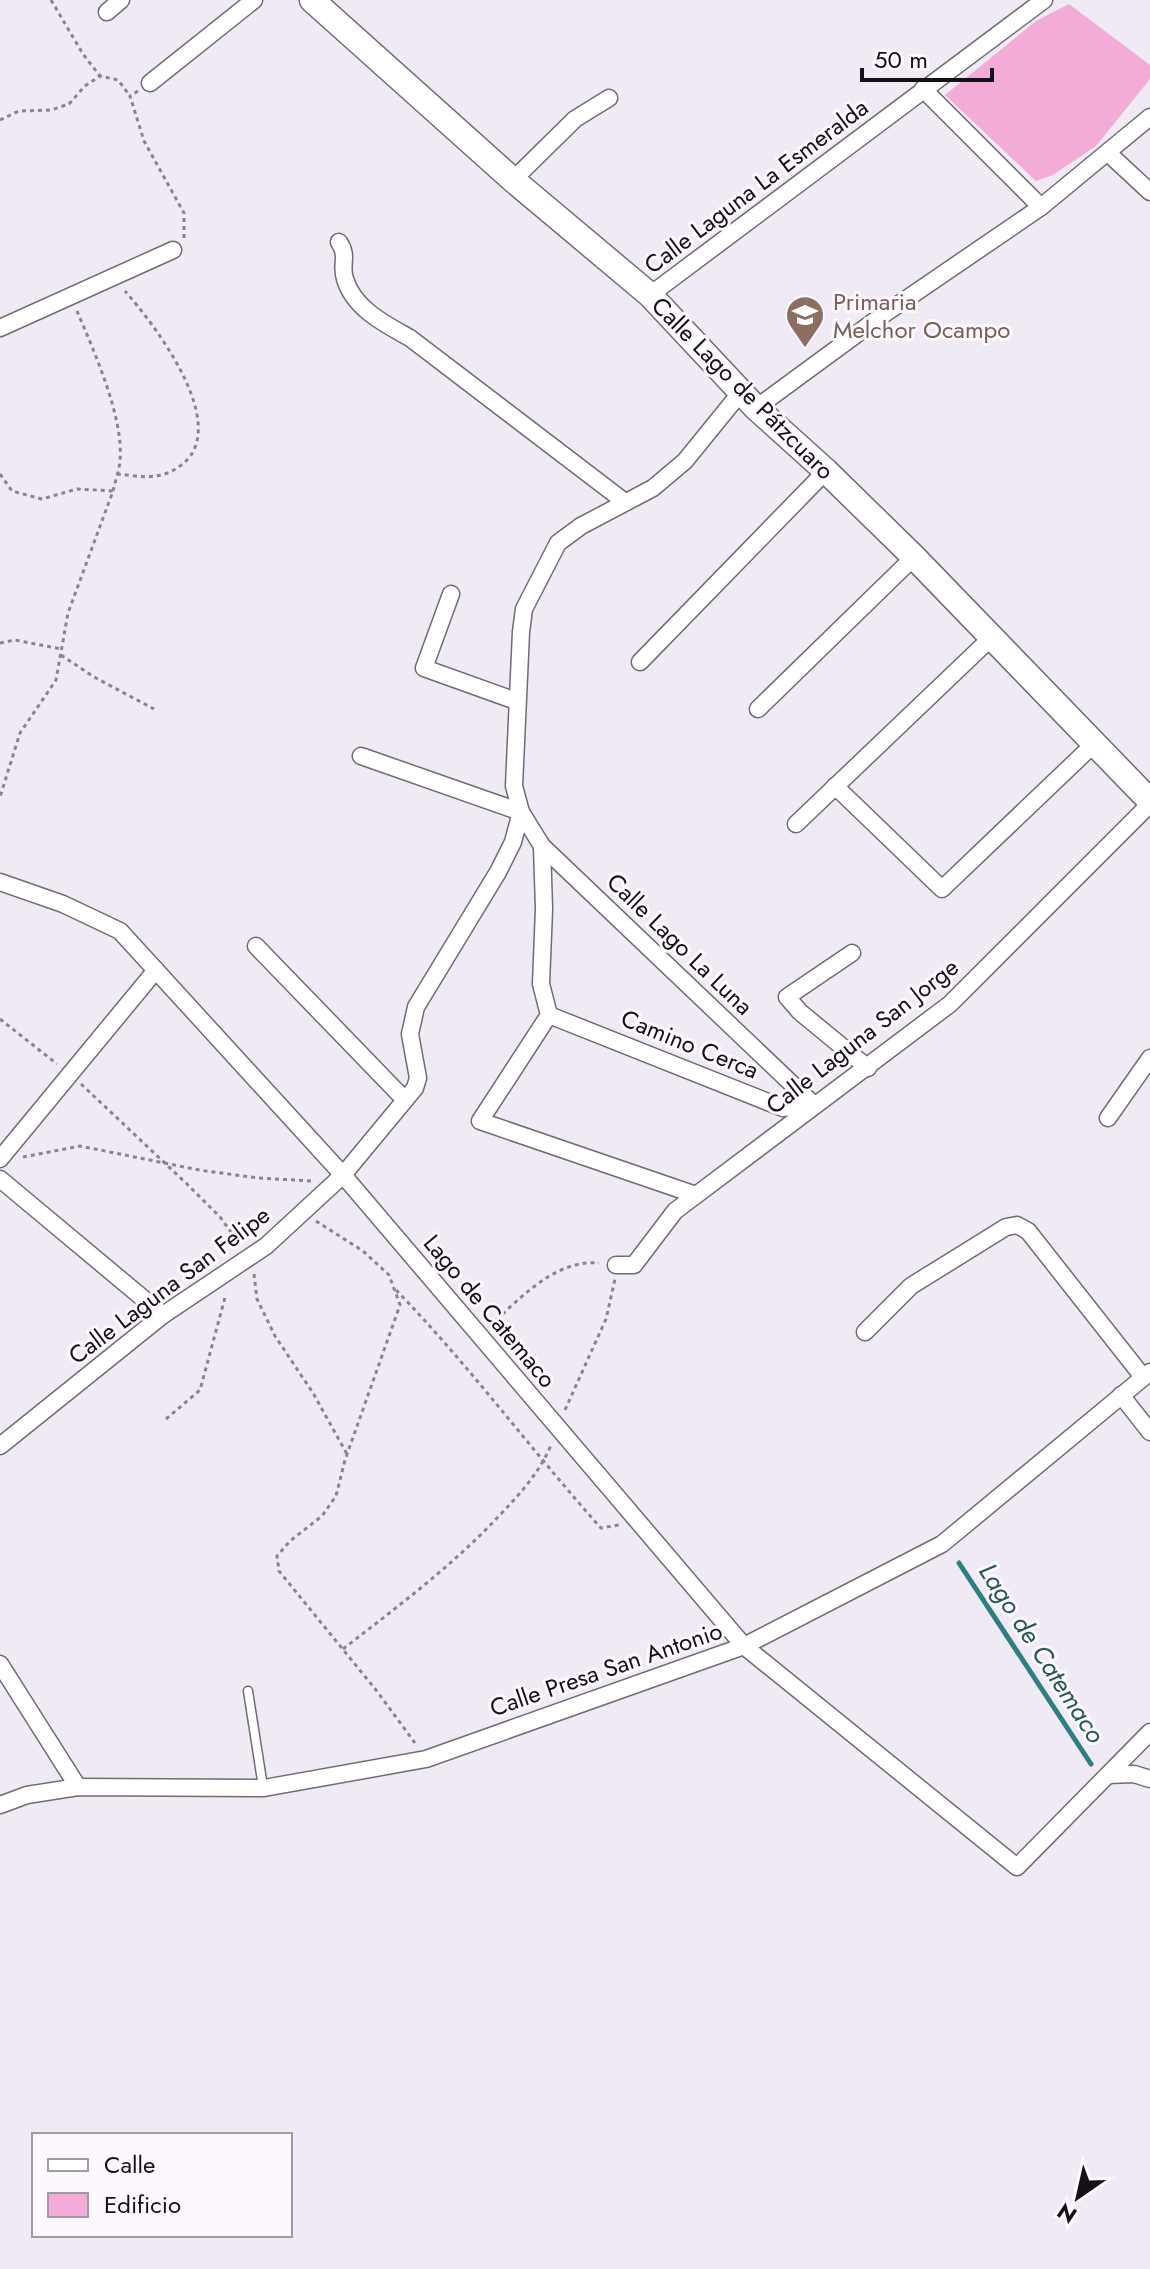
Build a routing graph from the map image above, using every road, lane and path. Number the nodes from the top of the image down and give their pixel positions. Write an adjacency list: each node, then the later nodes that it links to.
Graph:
1 (51, 0): 7 (path)
2 (121, 0): 6 (street)
3 (254, 0): 8 (street)
4 (312, 0): 15 (street, Calle Lago de Pátzcuaro)
5 (1044, 0): 9 (street, Calle Laguna La Esmeralda)
6 (107, 12)
7 (100, 76): 10 (path); 13 (path)
8 (150, 83): 10 (path)
9 (923, 89): 17 (street); 21 (street, Calle Laguna La Esmeralda)
10 (130, 96): 19 (path)
11 (609, 98): 15 (street)
12 (1150, 117): 14 (street, Calle Laguna San Felipe)
13 (0, 120)
14 (1108, 153): 16 (street); 17 (street, Calle Laguna San Felipe)
15 (513, 180): 21 (street, Calle Lago de Pátzcuaro)
16 (1150, 192)
17 (1041, 207): 24 (street, Calle Laguna San Felipe)
18 (339, 242): 29 (street)
19 (173, 250): 20 (street)
20 (113, 277): 22 (street); 27 (path)
21 (650, 295): 24 (street, Calle Lago de Pátzcuaro)
22 (71, 296): 23 (street); 27 (path)
23 (0, 328)
24 (748, 400): 25 (street, Calle Lago de Pátzcuaro); 29 (street, Calle Laguna San Felipe)
25 (826, 471): 30 (street, Calle Lago de Pátzcuaro); 35 (street)
26 (0, 474): 28 (path)
27 (117, 474): 28 (path)
28 (113, 491): 34 (path)
29 (625, 502): 36 (street, Calle Laguna San Felipe)
30 (914, 557): 32 (street, Calle Lago de Pátzcuaro); 38 (street)
31 (451, 594): 36 (street)
32 (992, 637): 39 (street, Calle Lago de Pátzcuaro); 41 (street)
33 (0, 643): 34 (path)
34 (61, 652): 37 (path); 42 (path)
35 (640, 662)
36 (516, 701): 44 (street, Calle Laguna San Felipe)
37 (154, 709)
38 (758, 709)
39 (1094, 744): 41 (street); 43 (street, Calle Lago de Pátzcuaro)
40 (361, 756): 44 (street)
41 (835, 786): 45 (street)
42 (0, 797)
43 (1150, 802): 54 (street, Calle Laguna San Jorge)
44 (521, 812): 46 (street, Calle Lago La Luna); 56 (street, Calle Laguna San Felipe)
45 (796, 824)
46 (542, 846): 51 (street); 57 (street, Calle Lago La Luna)
47 (0, 882): 50 (street, Lago de Catemaco)
48 (256, 946): 56 (street)
49 (852, 953): 54 (street)
50 (156, 970): 55 (street); 61 (street, Lago de Catemaco)
51 (549, 1015): 57 (street, Camino Cerca); 63 (street)
52 (0, 1019): 55 (path)
53 (1150, 1058): 58 (street)
54 (868, 1068): 57 (street, Calle Laguna San Jorge)
55 (70, 1074): 59 (street); 60 (path)
56 (405, 1100): 61 (street, Calle Laguna San Felipe)
57 (814, 1105): 63 (street, Calle Laguna San Jorge)
58 (1108, 1118)
59 (0, 1159): 60 (path)
60 (165, 1165): 61 (path); 65 (path)
61 (339, 1178): 64 (street, Calle Laguna San Felipe); 71 (street, Lago de Catemaco)
62 (0, 1179): 69 (street)
63 (696, 1195): 66 (street, Calle Laguna San Jorge)
64 (302, 1213): 65 (street, Calle Laguna San Felipe); 68 (path)
65 (249, 1257): 67 (street, Calle Laguna San Felipe); 78 (path)
66 (616, 1265): 71 (path); 75 (path)
67 (228, 1272): 69 (street, Calle Laguna San Felipe); 74 (path)
68 (394, 1289): 78 (path); 79 (path)
69 (163, 1315): 77 (street, Calle Laguna San Felipe)
70 (865, 1332): 72 (street)
71 (480, 1336): 75 (street, Lago de Catemaco)
72 (1147, 1374): 73 (street, Calle Presa San Antonio)
73 (1121, 1395): 76 (street); 81 (street, Calle Presa San Antonio)
74 (166, 1419)
75 (558, 1427): 79 (path); 80 (street, Lago de Catemaco)
76 (1150, 1432)
77 (0, 1446)
78 (347, 1455): 82 (path)
79 (544, 1463): 80 (path); 82 (path)
80 (639, 1523): 81 (street, Lago de Catemaco)
81 (744, 1646): 86 (street, Calle Presa San Antonio); 87 (street, Lago de Catemaco)
82 (343, 1649): 86 (path)
83 (0, 1664): 89 (street)
84 (248, 1691): 90 (lane)
85 (1150, 1732): 87 (street)
86 (426, 1759): 90 (street, Calle Presa San Antonio)
87 (1108, 1775): 88 (street)
88 (1150, 1779)
89 (78, 1787): 90 (street, Calle Presa San Antonio); 91 (street, Calle Presa San Antonio)
90 (264, 1788)
91 (0, 1805)

